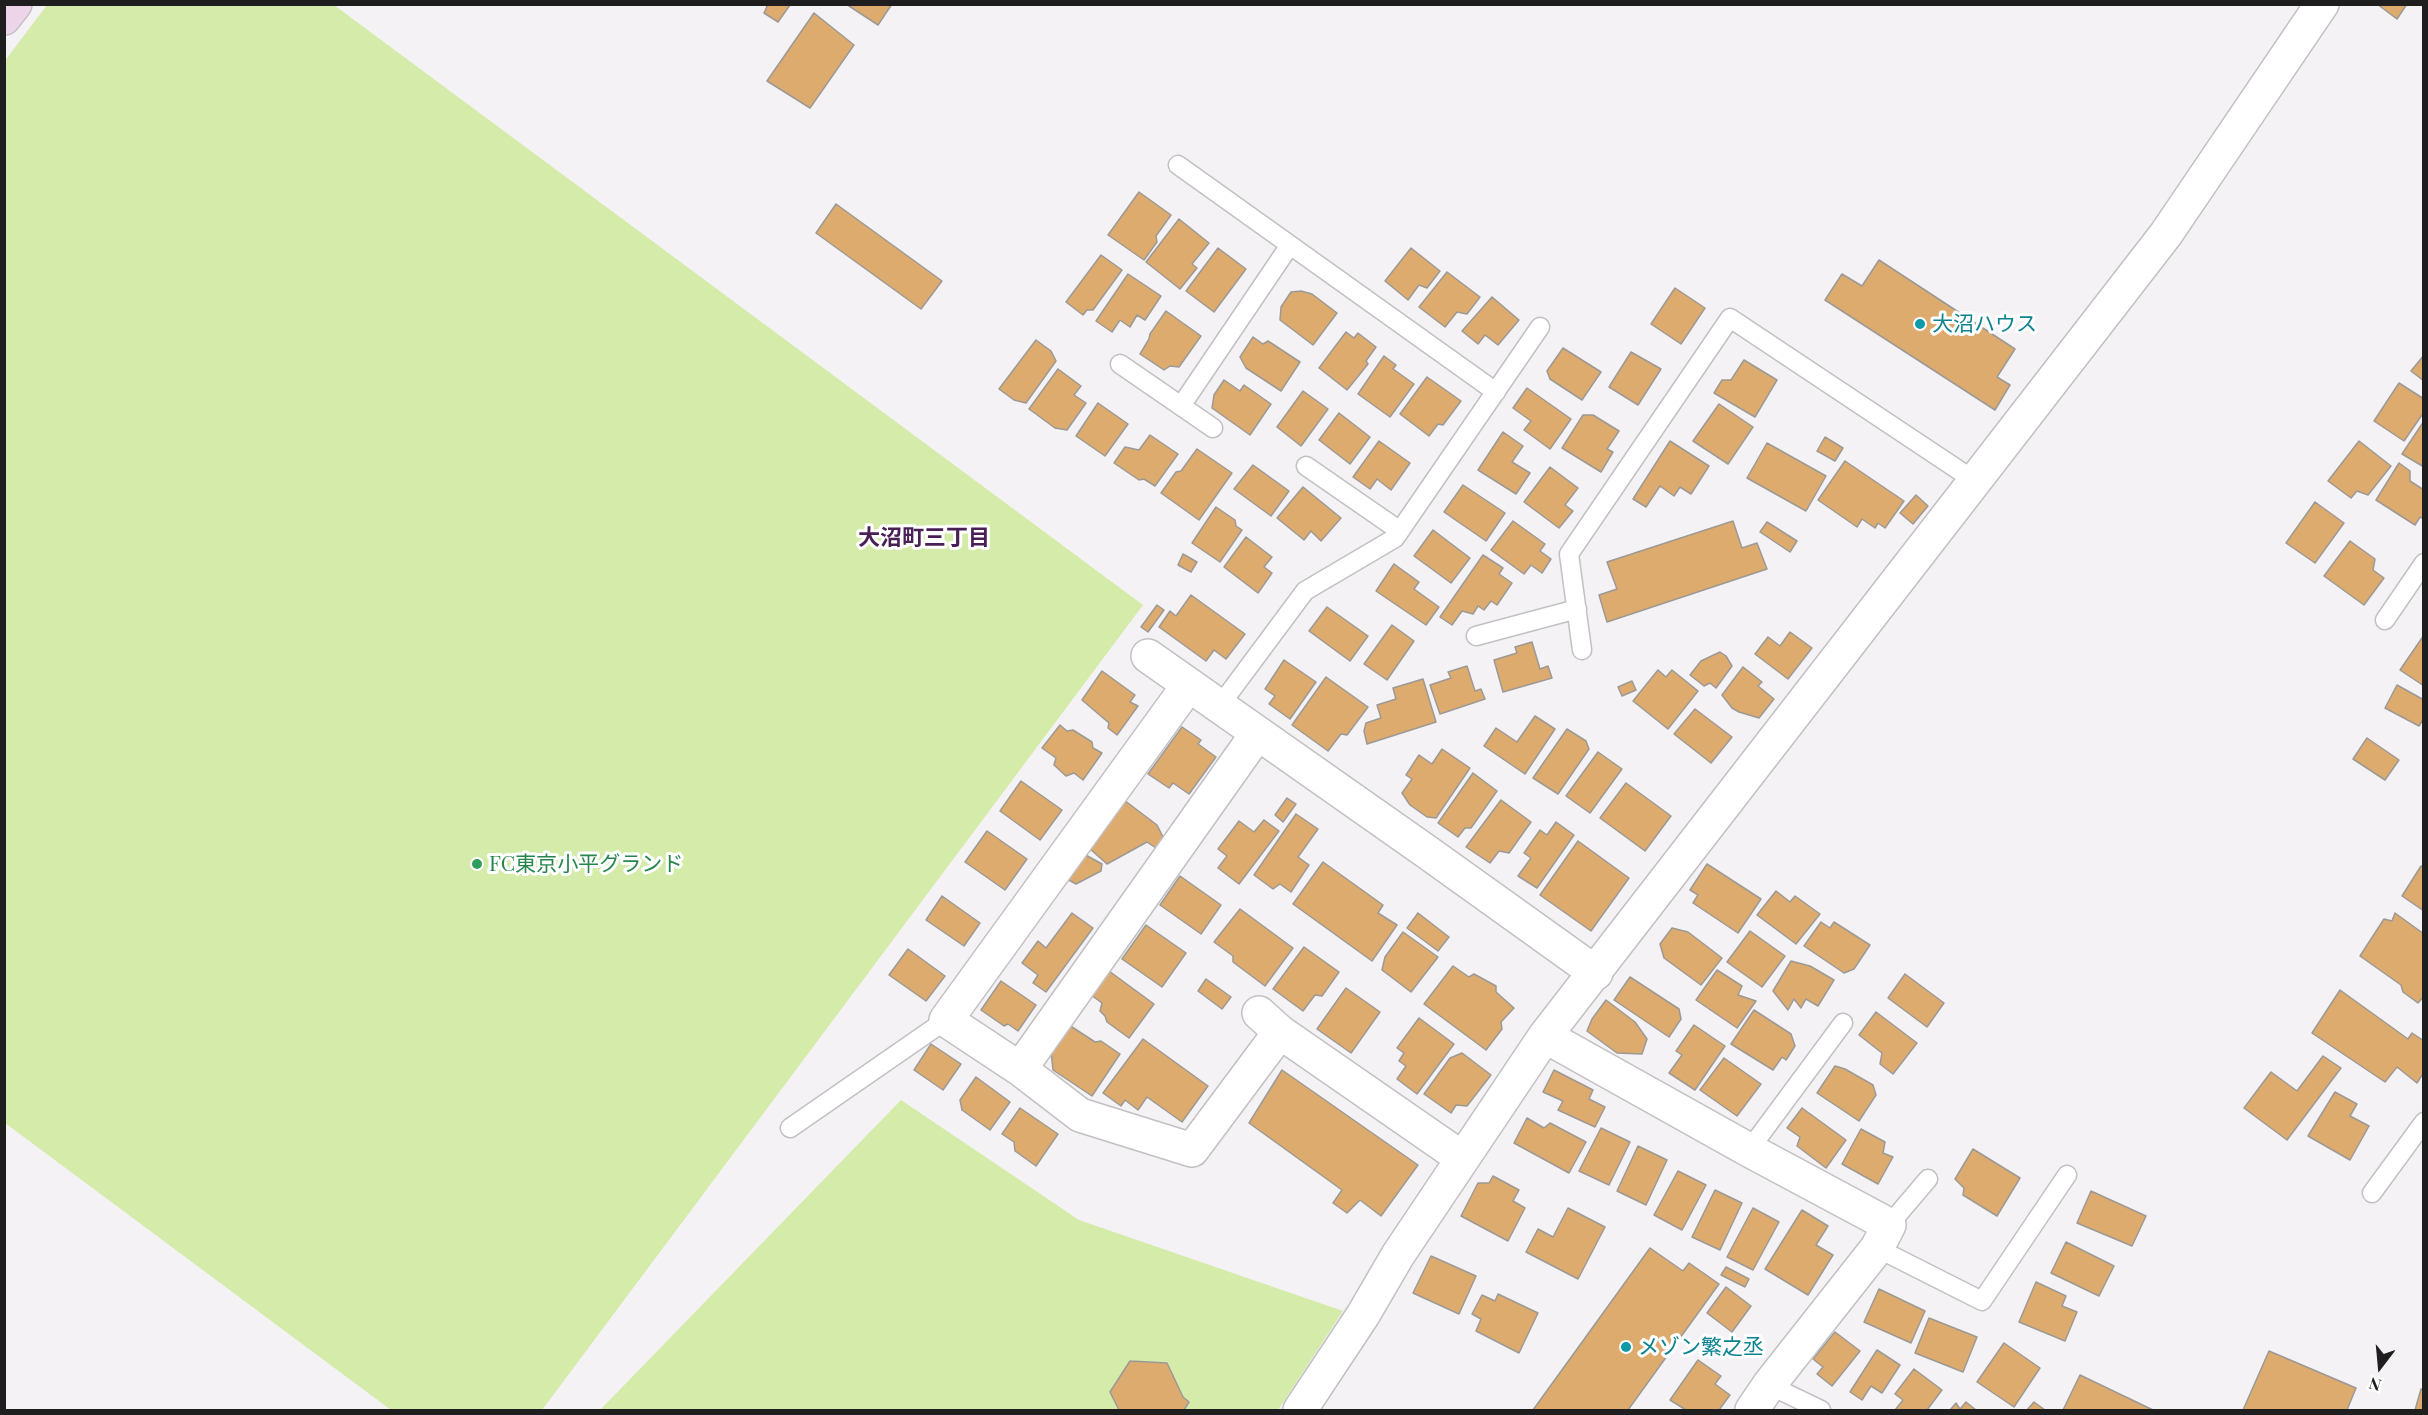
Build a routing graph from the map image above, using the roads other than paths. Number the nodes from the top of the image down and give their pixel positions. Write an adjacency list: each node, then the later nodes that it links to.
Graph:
1 (15, 4): 3 (main road)
2 (2322, 4): 12 (street)
3 (4, 18)
4 (1178, 165): 5 (lane)
5 (1290, 245): 8 (lane); 9 (lane)
6 (1540, 327): 8 (lane)
7 (1120, 364): 9 (lane)
8 (1496, 392): 13 (lane)
9 (1181, 406): 10 (lane)
10 (1213, 428)
11 (1306, 466): 13 (lane)
12 (1975, 481): 15 (lane); 23 (street)
13 (1400, 531): 21 (lane)
14 (2424, 563): 16 (lane)
15 (1577, 609): 17 (lane); 18 (lane)
16 (2385, 620)
17 (1476, 636)
18 (1582, 650)
19 (1148, 656): 20 (street)
20 (1188, 686): 21 (street); 24 (street)
21 (1218, 708): 22 (street)
22 (1257, 734): 23 (street); 27 (street)
23 (1596, 973): 26 (street)
24 (946, 1020): 27 (street); 29 (lane)
25 (1843, 1023): 30 (lane)
26 (1545, 1036): 30 (street); 31 (street)
27 (1020, 1069): 31 (street)
28 (2424, 1122): 34 (lane)
29 (790, 1128)
30 (1749, 1150): 35 (street)
31 (1462, 1158): 37 (street)
32 (2067, 1175): 35 (lane)
33 (1928, 1179): 35 (lane)
34 (2372, 1193)
35 (1883, 1236): 36 (street)
36 (1760, 1398): 38 (lane)
37 (1300, 1410)
38 (1821, 1410)

